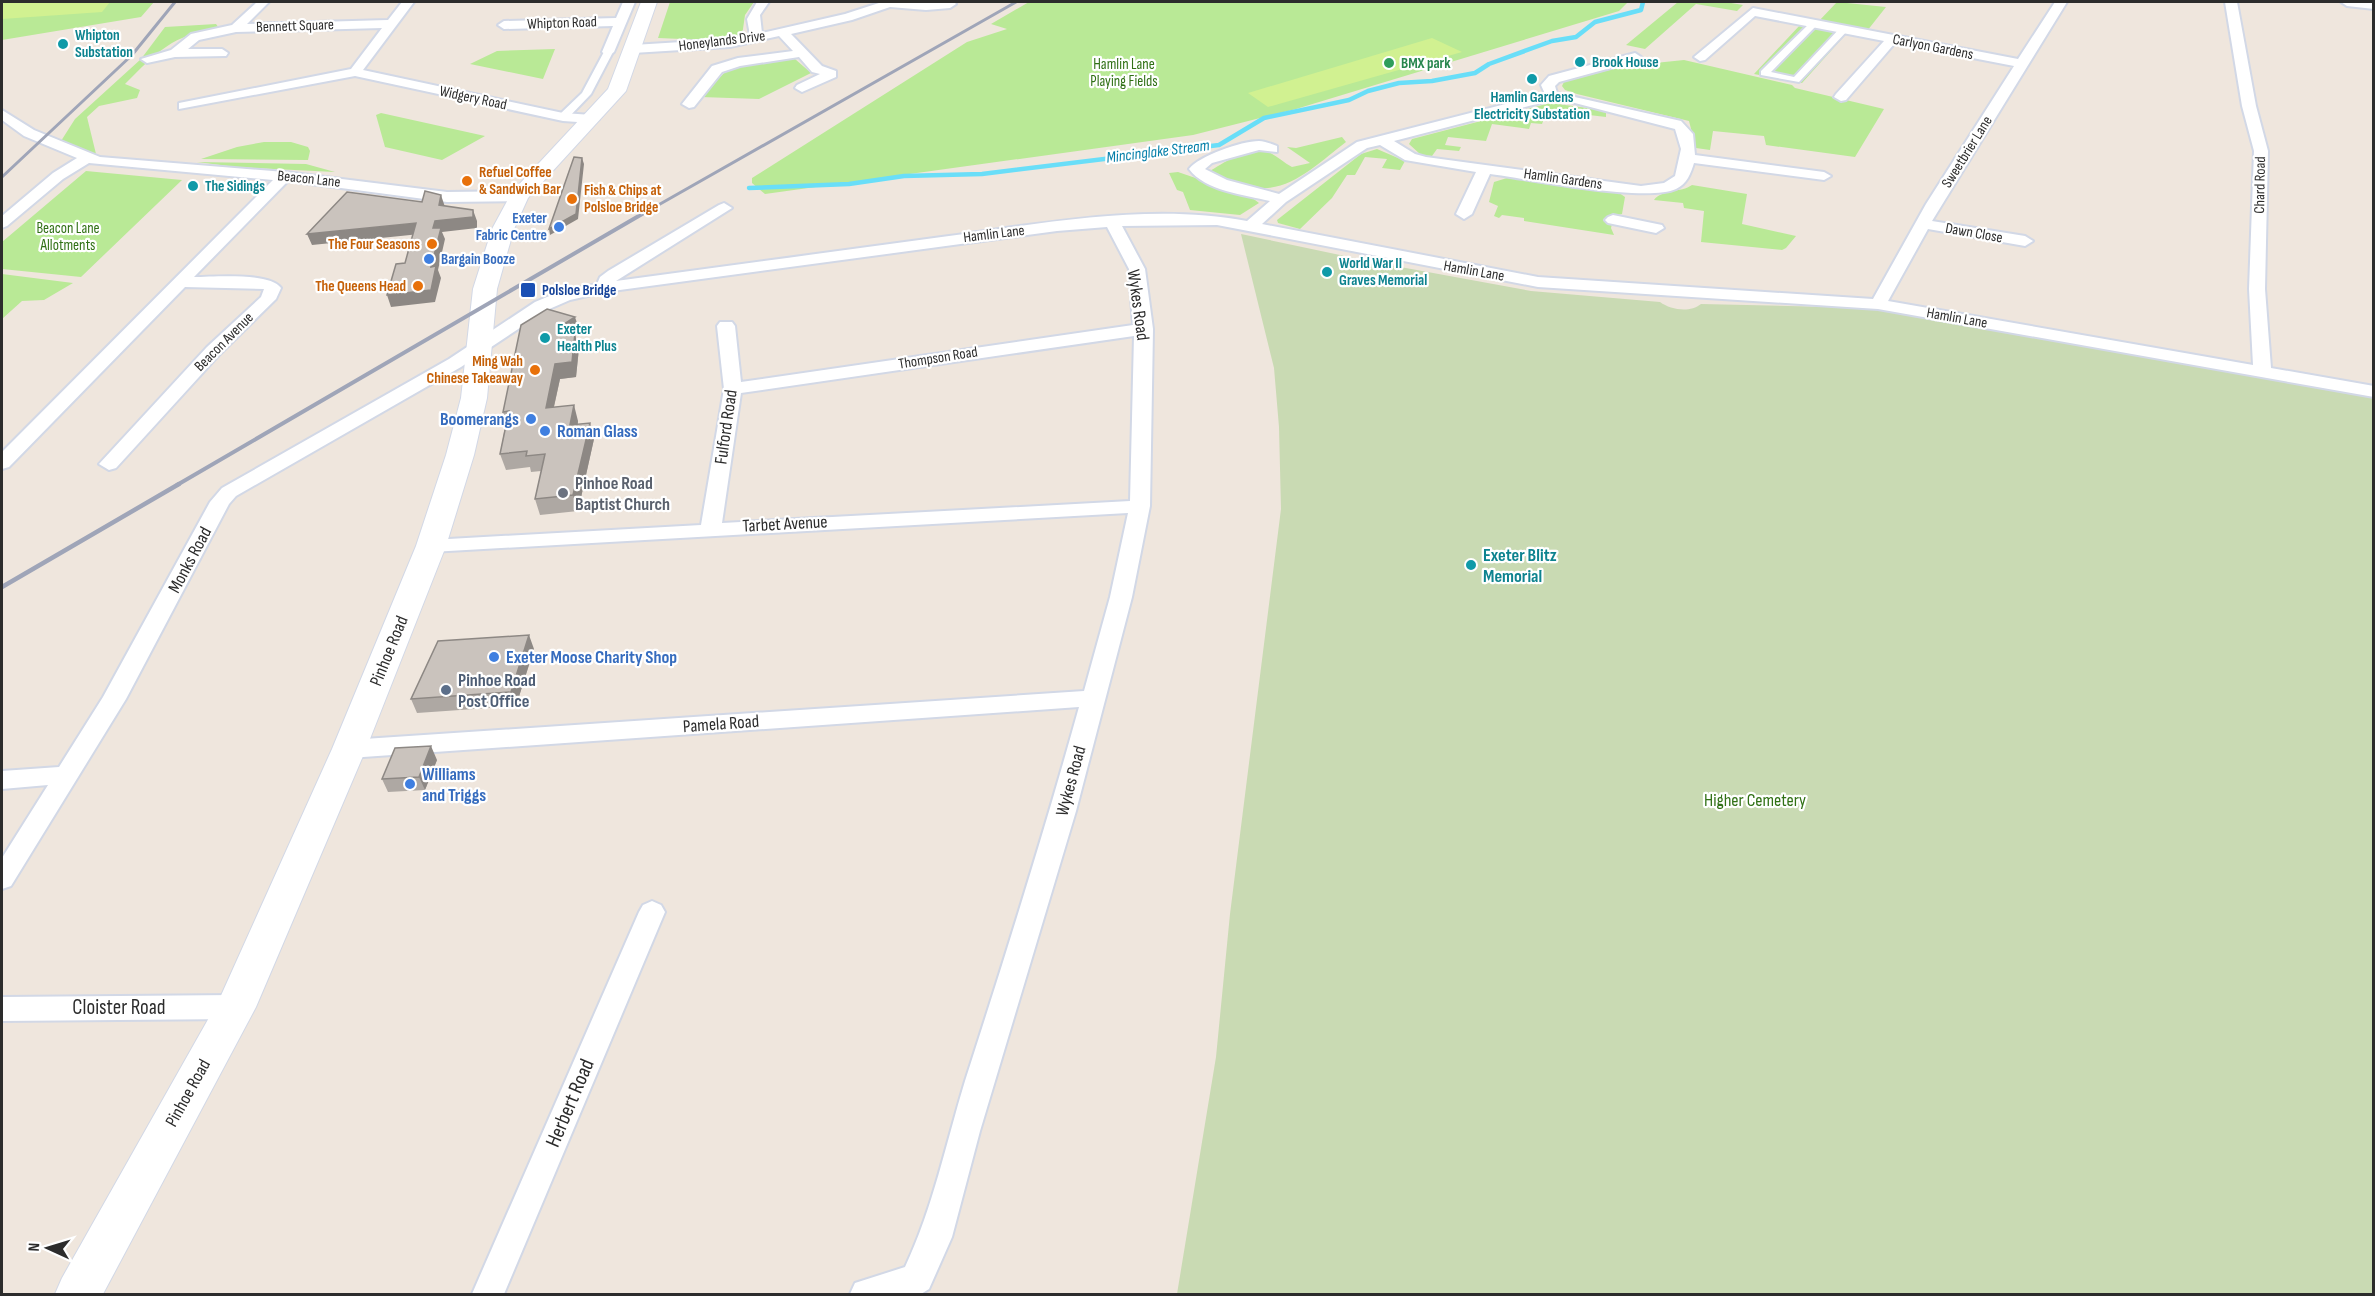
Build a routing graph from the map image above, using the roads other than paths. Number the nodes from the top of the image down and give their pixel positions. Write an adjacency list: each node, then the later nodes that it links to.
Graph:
1 (263, 2): 16 (street, Bennett Square)
2 (408, 2): 14 (street)
3 (629, 2): 12 (street, Whipton Road)
4 (649, 2): 21 (main road, Pinhoe Road)
5 (763, 2): 19 (street)
6 (891, 2): 10 (street); 18 (street)
7 (2231, 2): 64 (street, Chard Road)
8 (2347, 2): 11 (street)
9 (2056, 3): 29 (street, Sweetbrier Lane)
10 (950, 4)
11 (2373, 5)
12 (620, 22): 15 (street, Whipton Road); 22 (street, Whipton Road)
13 (1815, 23): 17 (street, Carlyon Gardens); 17 (street); 27 (street, Carlyon Gardens)
14 (391, 24): 16 (street, Bennett Square); 30 (street)
15 (504, 25)
16 (236, 28): 23 (street)
17 (1844, 29): 20 (street, Carlyon Gardens)
18 (782, 32): 19 (street, Honeylands Drive); 25 (street, Honeylands Drive)
19 (758, 38): 21 (street, Honeylands Drive)
20 (1892, 39): 29 (street, Carlyon Gardens); 33 (street)
21 (633, 49): 38 (main road, Pinhoe Road)
22 (608, 52): 37 (street, Whipton Road)
23 (175, 53): 24 (street); 28 (street)
24 (222, 53)
25 (802, 53): 31 (street, Honeylands Drive); 34 (street, Honeylands Drive)
26 (1635, 57): 32 (street)
27 (1700, 57)
28 (147, 59)
29 (2022, 64): 54 (street, Sweetbrier Lane)
30 (355, 72): 35 (street, Widgery Road); 37 (street, Widgery Road)
31 (802, 88)
32 (1552, 96): 39 (street); 41 (street)
33 (1841, 97)
34 (688, 104)
35 (184, 106)
36 (2, 114): 42 (street, Beacon Lane)
37 (563, 117): 38 (street, Widgery Road)
38 (592, 119): 46 (main road, Pinhoe Road)
39 (1382, 140): 43 (street, Hamlin Gardens); 47 (street)
40 (1272, 149): 47 (street)
41 (1688, 158): 45 (street); 48 (street, Hamlin Gardens)
42 (86, 159): 44 (street, Beacon Lane); 53 (street)
43 (1485, 168): 48 (street, Hamlin Gardens); 50 (street)
44 (285, 176): 46 (street, Beacon Lane); 58 (street)
45 (1824, 176)
46 (519, 196): 63 (main road, Pinhoe Road)
47 (1281, 199): 55 (street)
48 (1637, 207): 51 (street, Hamlin Gardens); 56 (street, Hamlin Gardens)
49 (724, 208): 59 (street)
50 (1464, 214)
51 (1613, 220)
52 (1112, 222): 55 (street, Hamlin Lane); 59 (street, Hamlin Lane); 62 (street, Wykes Road)
53 (2, 223)
54 (1923, 224): 57 (street, Dawn Close); 60 (street, Sweetbrier Lane)
55 (1251, 226): 60 (street, Hamlin Lane)
56 (1656, 228)
57 (2025, 241)
58 (181, 282): 67 (street); 68 (street, Beacon Avenue)
59 (604, 287): 63 (street, Hamlin Lane)
60 (1878, 304): 64 (street, Hamlin Lane)
61 (726, 326): 65 (street, Fulford Road)
62 (1144, 329): 65 (street, Thompson Road); 69 (street, Wykes Road)
63 (480, 344): 71 (main road, Pinhoe Road); 74 (street, Monks Road)
64 (2262, 372): 66 (street, Hamlin Lane)
65 (733, 389): 70 (street, Fulford Road)
66 (2373, 392)
67 (2, 463)
68 (109, 464)
69 (1140, 506): 70 (street, Tarbet Avenue); 72 (street, Wykes Road)
70 (711, 528): 71 (street, Tarbet Avenue)
71 (431, 546): 73 (main road, Pinhoe Road)
72 (1093, 698): 73 (street, Pamela Road); 82 (street, Wykes Road)
73 (349, 749): 78 (main road, Pinhoe Road)
74 (65, 775): 75 (street); 76 (street, Monks Road)
75 (2, 780)
76 (2, 879)
77 (652, 912): 81 (street, Herbert Road)
78 (236, 1007): 79 (street, Cloister Road); 80 (main road, Pinhoe Road)
79 (2, 1009)
80 (78, 1294)
81 (488, 1294)
82 (867, 1294)

